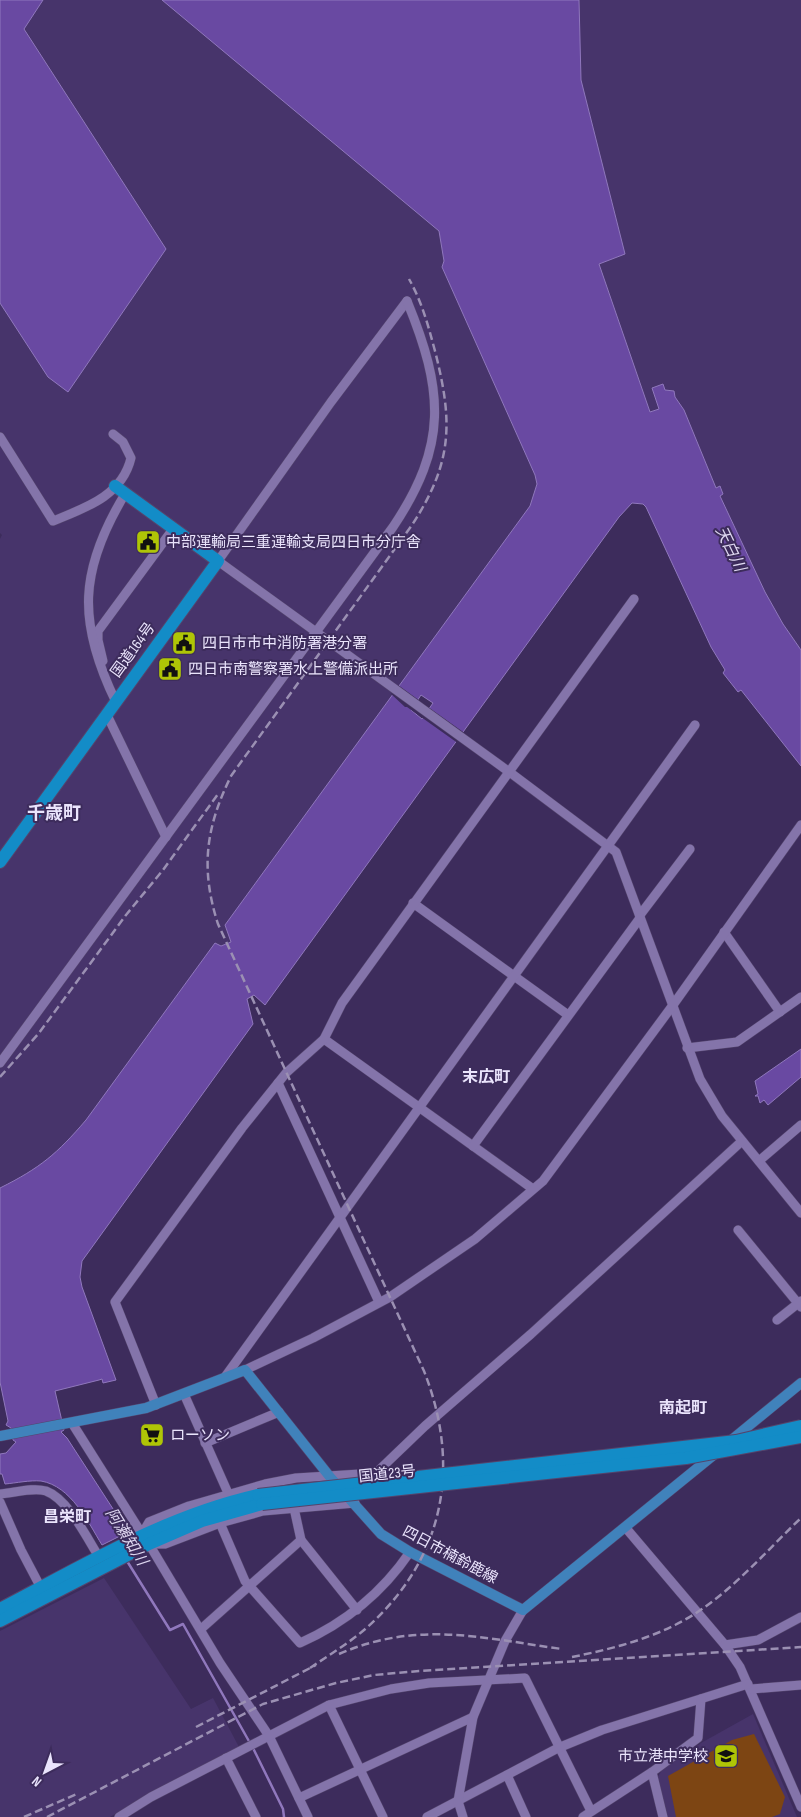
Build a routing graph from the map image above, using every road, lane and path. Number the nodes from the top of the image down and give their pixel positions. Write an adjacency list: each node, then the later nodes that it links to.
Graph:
1 (113, 434): 3 (street)
2 (0, 437): 3 (street)
3 (120, 490): 4 (highway); 8 (street)
4 (173, 529): 5 (highway); 8 (street)
5 (218, 561): 7 (street); 7 (street); 8 (highway, 国道164号)
6 (634, 599): 11 (street)
7 (315, 632): 11 (street); 13 (street)
8 (118, 699): 9 (highway, 国道164号)
9 (107, 715): 13 (street); 16 (highway, 国道164号)
10 (696, 725): 14 (street)
11 (508, 771): 14 (street); 17 (street)
12 (801, 825): 19 (street)
13 (166, 837): 27 (street)
14 (608, 845): 18 (street); 20 (street)
15 (690, 849): 18 (street)
16 (0, 862)
17 (413, 903): 20 (street); 25 (street)
18 (640, 916): 22 (street); 24 (street)
19 (724, 932): 22 (street); 23 (street)
20 (515, 976): 24 (street); 29 (street)
21 (801, 997): 23 (street)
22 (673, 1006): 26 (street); 34 (street)
23 (780, 1012): 26 (street)
24 (568, 1015): 32 (street)
25 (324, 1039): 28 (street); 29 (street)
26 (687, 1048): 31 (street)
27 (0, 1063)
28 (278, 1084): 36 (street); 45 (street)
29 (418, 1108): 32 (street); 36 (street)
30 (800, 1128): 33 (street)
31 (742, 1141): 33 (street); 52 (street)
32 (473, 1146): 34 (street)
33 (759, 1161): 35 (street)
34 (533, 1189): 38 (street)
35 (801, 1213)
36 (339, 1218): 38 (street); 42 (street)
37 (738, 1230): 39 (street)
38 (379, 1302): 41 (street)
39 (800, 1304): 40 (street)
40 (777, 1320)
41 (245, 1370): 42 (main road); 46 (main road, 四日市楠鈴鹿線)
42 (224, 1377): 44 (main road)
43 (801, 1382): 60 (main road)
44 (184, 1394): 45 (main road); 51 (street)
45 (156, 1405): 47 (main road)
46 (279, 1412): 51 (street); 52 (main road, 四日市楠鈴鹿線)
47 (69, 1424): 49 (main road); 61 (street)
48 (801, 1426): 55 (highway, 国道23号, bridge)
49 (0, 1436)
50 (801, 1437): 55 (highway, 国道23号, bridge)
51 (206, 1443): 53 (street)
52 (330, 1477): 53 (street); 57 (main road, 四日市楠鈴鹿線)
53 (228, 1493): 61 (street)
54 (0, 1494): 64 (street)
55 (260, 1499): 61 (highway, 国道23号)
56 (0, 1502): 66 (street)
57 (355, 1503): 58 (street); 63 (main road, 四日市楠鈴鹿線)
58 (294, 1508): 59 (street); 62 (street)
59 (220, 1523): 61 (street); 65 (street)
60 (625, 1527): 69 (main road); 73 (street)
61 (143, 1538): 64 (highway, 国道23号); 64 (highway, 国道23号); 72 (street)
62 (301, 1540): 65 (street); 68 (street)
63 (410, 1552): 68 (street); 69 (main road, 四日市楠鈴鹿線)
64 (104, 1561): 66 (highway, 国道23号); 71 (highway, 国道23号)
65 (250, 1587): 68 (street); 72 (street)
66 (41, 1588): 67 (highway, 国道23号)
67 (0, 1609)
68 (357, 1610)
69 (523, 1610): 74 (street)
70 (801, 1617): 73 (street)
71 (0, 1621)
72 (201, 1630): 80 (street)
73 (725, 1645): 75 (street)
74 (488, 1679): 78 (street); 79 (street); 81 (street)
75 (749, 1686): 76 (street); 77 (street); 88 (street)
76 (801, 1686)
77 (701, 1699): 81 (street); 84 (street)
78 (329, 1705): 80 (street); 83 (street)
79 (473, 1717): 83 (street); 87 (street)
80 (269, 1736): 82 (street); 86 (street)
81 (558, 1748): 85 (street); 89 (street)
82 (228, 1757): 90 (street); 91 (street)
83 (360, 1769): 86 (street); 94 (street)
84 (652, 1772): 89 (street); 98 (street)
85 (507, 1775): 87 (street); 97 (street)
86 (299, 1798): 92 (street); 93 (street)
87 (458, 1801): 95 (street); 96 (street)
88 (801, 1808)
89 (591, 1814)
90 (119, 1817)
91 (256, 1817)
92 (300, 1817)
93 (308, 1817)
94 (383, 1817)
95 (427, 1817)
96 (463, 1817)
97 (526, 1817)
98 (663, 1817)

